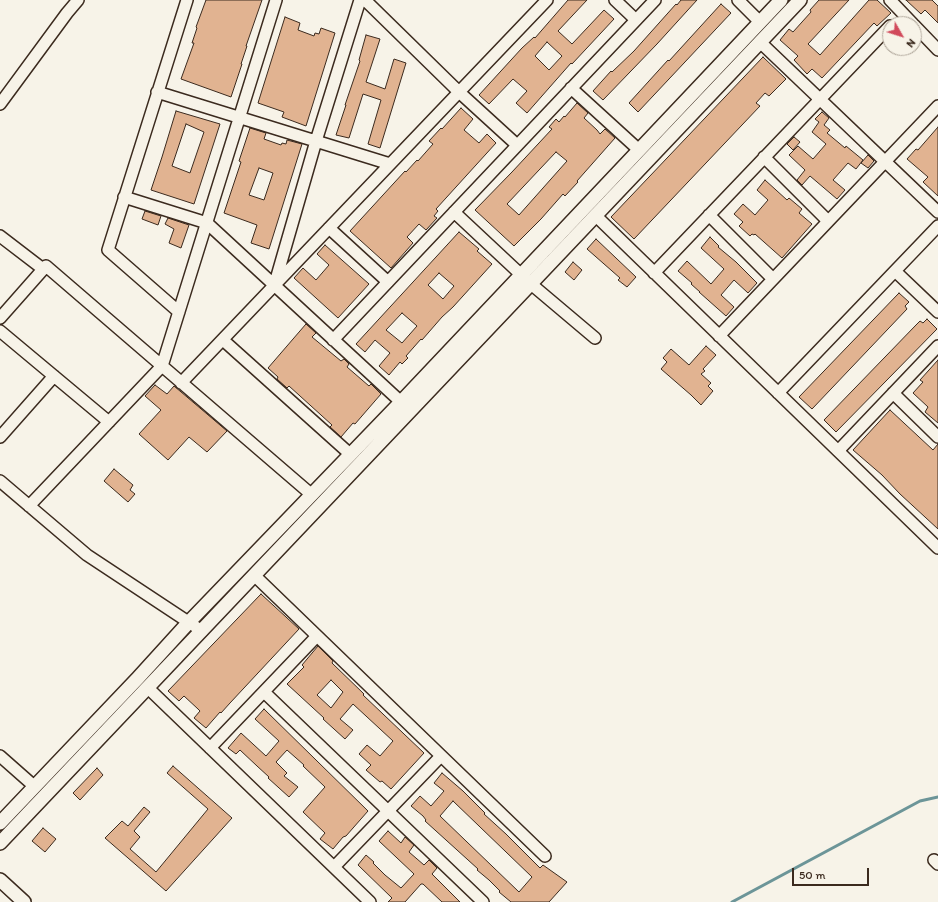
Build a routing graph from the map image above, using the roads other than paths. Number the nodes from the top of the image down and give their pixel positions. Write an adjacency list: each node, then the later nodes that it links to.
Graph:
1 (78, 0): 26 (street)
2 (187, 0): 23 (street)
3 (276, 0): 28 (street)
4 (360, 0): 29 (street)
5 (365, 0): 24 (street)
6 (547, 0): 24 (street)
7 (615, 0): 16 (street)
8 (655, 0): 16 (street)
9 (738, 0): 17 (street)
10 (781, 0): 17 (street)
11 (800, 0): 20 (street)
12 (890, 0): 13 (street)
13 (902, 13): 14 (street); 15 (street)
14 (899, 16)
15 (905, 16)
16 (636, 20): 22 (street)
17 (760, 22): 31 (street)
18 (922, 33): 21 (street)
19 (882, 34): 25 (street)
20 (760, 42): 25 (street); 38 (street)
21 (938, 50)
22 (571, 88): 30 (street); 31 (street)
23 (158, 92): 28 (street); 35 (street)
24 (459, 92): 30 (street); 34 (street)
25 (820, 99): 32 (street); 33 (street)
26 (0, 104)
27 (938, 106): 33 (street)
28 (240, 117): 29 (street); 41 (street)
29 (316, 141): 34 (street); 52 (street)
30 (517, 145): 36 (street)
31 (639, 150): 48 (street)
32 (764, 157): 39 (street); 40 (street)
33 (885, 162): 37 (street); 40 (street)
34 (390, 164): 43 (street)
35 (124, 197): 41 (street); 53 (street)
36 (454, 212): 48 (street); 50 (street)
37 (938, 212)
38 (595, 215): 47 (street); 51 (street)
39 (709, 215): 47 (street); 49 (street)
40 (828, 221): 49 (street)
41 (206, 223): 52 (street); 53 (street)
42 (938, 226): 46 (street)
43 (329, 228): 50 (street); 52 (street)
44 (0, 236): 45 (street)
45 (43, 269): 55 (street); 62 (street)
46 (895, 271): 54 (street); 65 (street)
47 (654, 273): 57 (street)
48 (521, 274): 51 (street); 67 (street)
49 (773, 279): 57 (street)
50 (388, 282): 60 (street)
51 (531, 284): 58 (street); 77 (street)
52 (274, 286): 59 (street); 60 (street)
53 (179, 312): 62 (street)
54 (938, 312)
55 (0, 318)
56 (0, 331): 63 (street)
57 (719, 336): 65 (street)
58 (595, 338)
59 (223, 340): 64 (street); 72 (street)
60 (333, 340): 67 (street)
61 (938, 346): 66 (street)
62 (162, 366): 64 (street); 68 (street)
63 (54, 376): 68 (street); 69 (street)
64 (181, 383): 74 (street)
65 (778, 393): 71 (street)
66 (893, 393): 70 (street); 71 (street)
67 (401, 402): 72 (street)
68 (109, 422): 75 (street)
69 (0, 437)
70 (938, 437)
71 (838, 451): 76 (street)
72 (350, 454): 74 (street)
73 (0, 481): 75 (street)
74 (312, 494): 78 (street)
75 (29, 506): 78 (street)
76 (938, 548)
77 (254, 576): 79 (street); 80 (street)
78 (189, 622): 79 (street); 86 (street)
79 (202, 631): 81 (street)
80 (317, 636): 82 (street); 85 (street)
81 (148, 688): 83 (street); 89 (street)
82 (264, 692): 83 (street); 87 (street)
83 (210, 748): 91 (street)
84 (0, 756): 86 (street)
85 (441, 756): 87 (street); 90 (street)
86 (34, 786): 88 (street)
87 (388, 811): 91 (street); 95 (street)
88 (0, 823)
89 (0, 843)
90 (545, 856)
91 (334, 867): 94 (street)
92 (0, 880): 93 (street)
93 (24, 902)
94 (370, 902)
95 (483, 902)

